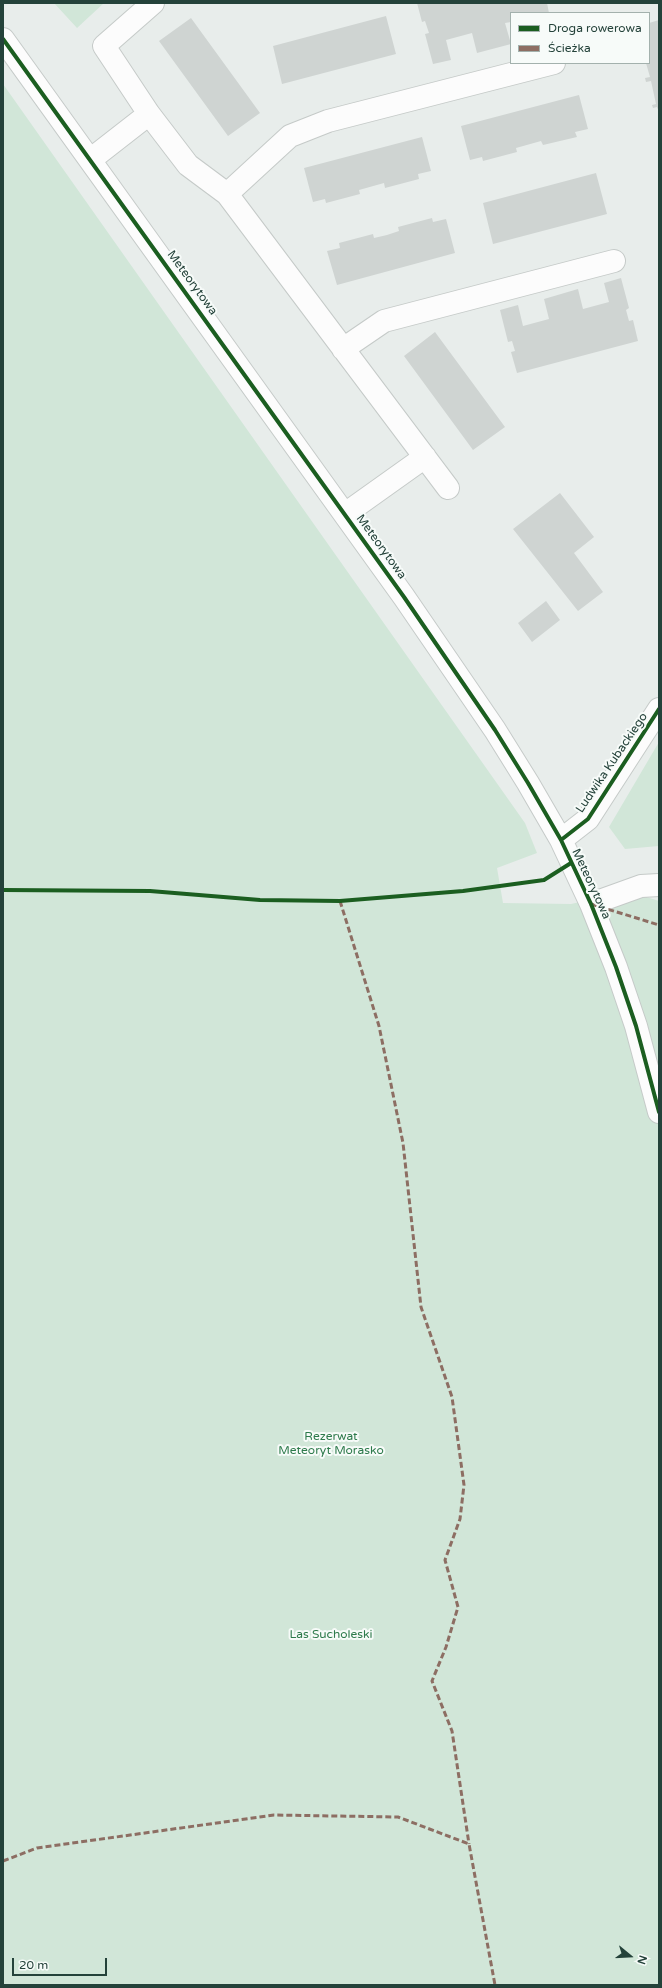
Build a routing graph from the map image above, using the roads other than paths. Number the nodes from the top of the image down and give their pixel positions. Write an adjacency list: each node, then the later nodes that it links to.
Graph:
1 (153, 3): 4 (street)
2 (3, 39): 5 (street, Meteorytowa)
3 (550, 64): 6 (street)
4 (149, 114): 5 (street); 6 (street)
5 (90, 160): 11 (street, Meteorytowa)
6 (227, 194): 8 (street)
7 (614, 261): 8 (street)
8 (343, 349): 9 (street)
9 (425, 457): 10 (street); 11 (street)
10 (448, 488)
11 (348, 513): 13 (street, Meteorytowa)
12 (659, 710): 13 (street, Ludwika Kubackiego)
13 (560, 840): 15 (street, Meteorytowa)
14 (659, 885): 15 (street)
15 (591, 904): 16 (street, Meteorytowa)
16 (659, 1112)

